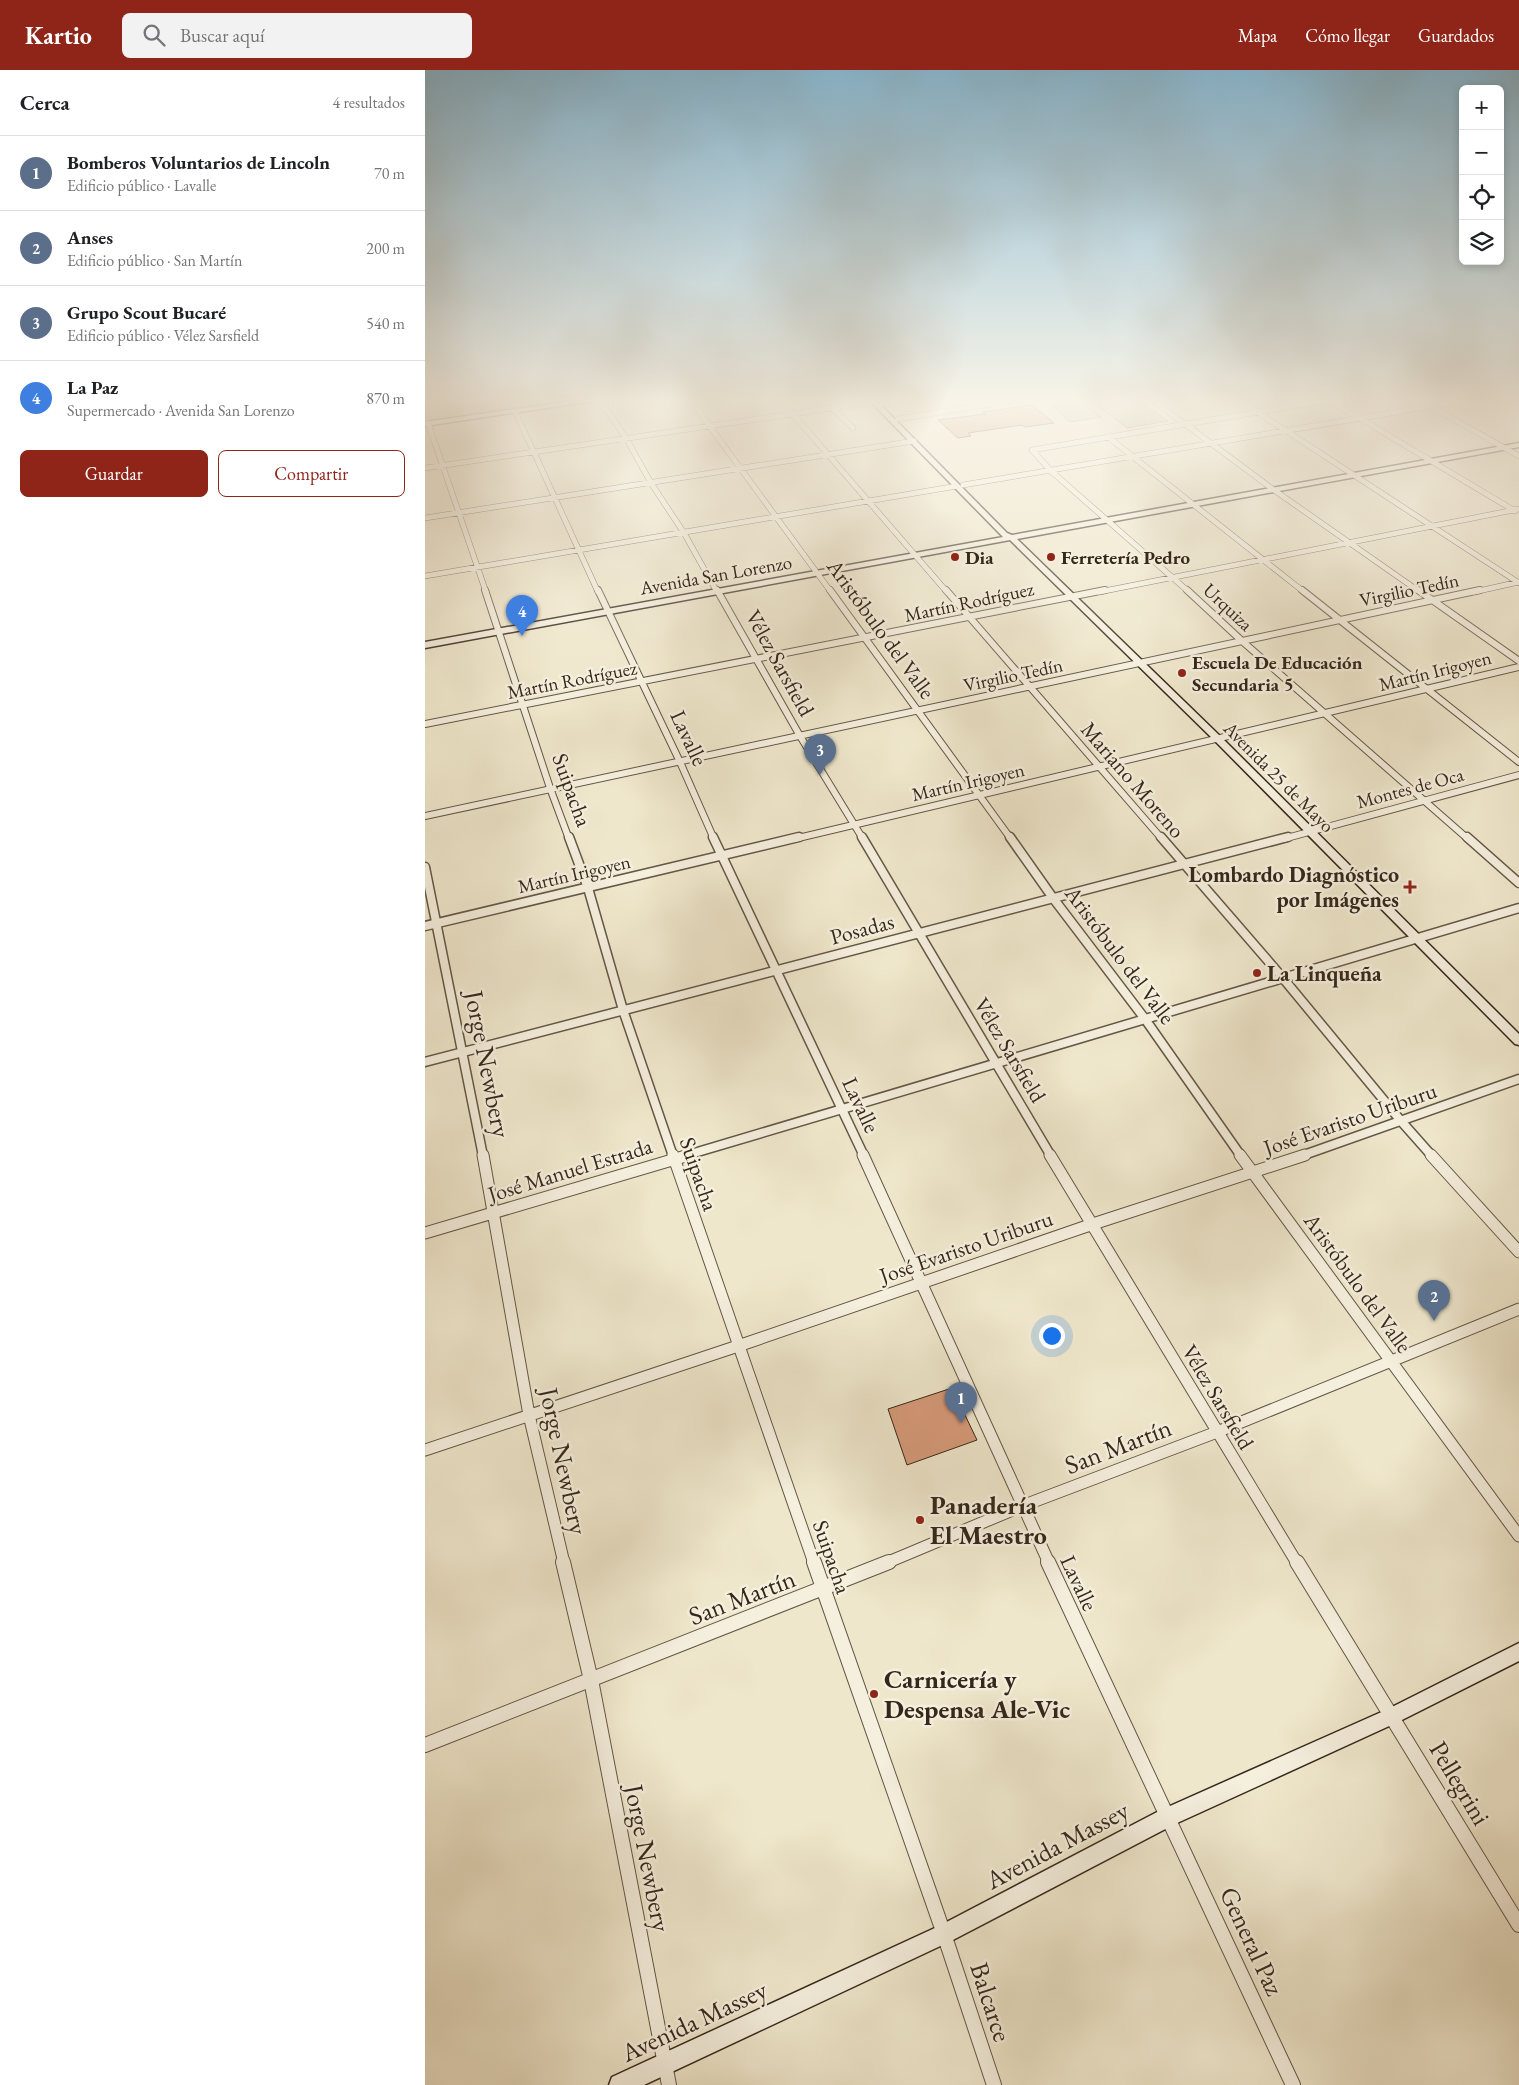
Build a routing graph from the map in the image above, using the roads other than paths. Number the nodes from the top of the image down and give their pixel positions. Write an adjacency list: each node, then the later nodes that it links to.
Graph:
1 (451, 492): 19 (street, Suipacha)
2 (554, 492): 15 (street, Lavalle)
3 (590, 492): 15 (street)
4 (657, 492): 24 (street, Vélez Sarsfield)
5 (757, 492): 21 (street, Aristóbulo del Valle)
6 (861, 492): 16 (street, Mariano Moreno)
7 (926, 492): 16 (street)
8 (967, 492): 25 (main road, Avenida 25 de Mayo)
9 (1075, 492): 22 (street, Urquiza)
10 (1177, 492): 17 (street)
11 (1262, 492): 17 (main road, Avenida San Lorenzo)
12 (1277, 492): 26 (street)
13 (1381, 492): 23 (street)
14 (1483, 492): 18 (street)
15 (556, 497): 19 (street); 27 (street, Lavalle)
16 (869, 502): 21 (street); 28 (street, Mariano Moreno)
17 (1192, 504): 22 (main road, Avenida San Lorenzo); 29 (street)
18 (1517, 511): 23 (street, Martín Rodríguez)
19 (458, 514): 20 (street); 30 (street, Suipacha)
20 (425, 518)
21 (777, 518): 24 (street); 31 (street, Aristóbulo del Valle)
22 (1108, 520): 25 (main road, Avenida San Lorenzo); 33 (street, Urquiza)
23 (1434, 526): 26 (street, Martín Rodríguez); 34 (street)
24 (684, 533): 27 (street); 35 (street, Vélez Sarsfield)
25 (1012, 538): 28 (main road, Avenida San Lorenzo); 36 (main road, Avenida 25 de Mayo)
26 (1351, 542): 29 (street, Martín Rodríguez); 37 (street)
27 (579, 551): 30 (street); 38 (street, Lavalle)
28 (916, 556): 31 (main road, Avenida San Lorenzo); 39 (street, Mariano Moreno)
29 (1263, 560): 33 (street, Martín Rodríguez); 40 (street)
30 (476, 568): 32 (street); 41 (street, Suipacha)
31 (817, 574): 35 (main road, Avenida San Lorenzo); 42 (street, Aristóbulo del Valle)
32 (425, 576)
33 (1173, 577): 36 (street, Martín Rodríguez); 43 (street, Urquiza)
34 (1519, 582): 37 (street, Virgilio Tedín)
35 (718, 591): 38 (main road, Avenida San Lorenzo); 45 (street, Vélez Sarsfield)
36 (1072, 596): 39 (street, Martín Rodríguez); 47 (main road, Avenida 25 de Mayo)
37 (1433, 600): 40 (street, Virgilio Tedín); 46 (street)
38 (609, 611): 41 (main road, Avenida San Lorenzo); 49 (street, Lavalle)
39 (969, 617): 42 (street, Martín Rodríguez); 50 (street, Mariano Moreno)
40 (1339, 620): 43 (street, Virgilio Tedín); 51 (street)
41 (499, 631): 44 (main road, Avenida San Lorenzo); 52 (street, Suipacha)
42 (865, 638): 45 (street, Martín Rodríguez); 53 (street, Aristóbulo del Valle)
43 (1242, 641): 47 (street, Virgilio Tedín); 54 (street, Urquiza)
44 (425, 645)
45 (757, 659): 49 (street, Martín Rodríguez); 56 (street, Vélez Sarsfield)
46 (1519, 661)
47 (1141, 664): 50 (street, Virgilio Tedín); 57 (main road, Avenida 25 de Mayo)
48 (1519, 667): 51 (street, Martín Irigoyen)
49 (642, 682): 52 (street, Martín Rodríguez); 58 (street, Lavalle)
50 (1031, 687): 53 (street, Virgilio Tedín); 60 (street, Mariano Moreno)
51 (1430, 690): 54 (street, Martín Irigoyen); 59 (street)
52 (523, 704): 55 (street, Martín Rodríguez); 62 (street, Suipacha)
53 (917, 711): 56 (street, Virgilio Tedín); 63 (street, Aristóbulo del Valle)
54 (1327, 714): 57 (street, Martín Irigoyen); 64 (street, Urquiza)
55 (425, 724)
56 (799, 736): 58 (street, Virgilio Tedín); 66 (street, Vélez Sarsfield)
57 (1217, 738): 60 (street, Martín Irigoyen); 67 (main road, Avenida 25 de Mayo)
58 (681, 762): 62 (street, Virgilio Tedín); 68 (street, Lavalle)
59 (1519, 762)
60 (1099, 767): 63 (street, Martín Irigoyen); 69 (street, Mariano Moreno)
61 (1519, 775): 64 (street, Montes de Oca)
62 (550, 788): 65 (street, Virgilio Tedín); 72 (street, Suipacha)
63 (981, 796): 66 (street, Martín Irigoyen); 73 (street, Aristóbulo del Valle)
64 (1424, 800): 67 (street, Montes de Oca); 71 (street, Urquiza)
65 (425, 816)
66 (855, 825): 68 (street, Martín Irigoyen); 77 (street, Vélez Sarsfield)
67 (1309, 832): 69 (street, Posadas); 78 (main road, Avenida 25 de Mayo)
68 (722, 857): 72 (street, Martín Irigoyen); 79 (street, Lavalle)
69 (1182, 864): 73 (street, Posadas); 80 (street, Mariano Moreno)
70 (425, 868): 75 (street, Jorge Newbery)
71 (1519, 883)
72 (587, 888): 75 (street, Martín Irigoyen); 81 (street, Suipacha)
73 (1053, 898): 77 (street, Posadas); 82 (street, Aristóbulo del Valle)
74 (1519, 908): 78 (street, José Manuel Estrada)
75 (437, 923): 76 (street, Martín Irigoyen); 84 (street, Jorge Newbery)
76 (425, 926)
77 (920, 932): 79 (street, Posadas); 86 (street, Vélez Sarsfield)
78 (1415, 938): 80 (street, José Manuel Estrada); 83 (main road, Avenida 25 de Mayo)
79 (776, 971): 81 (street, Posadas); 88 (street, Lavalle)
80 (1282, 978): 82 (street, José Manuel Estrada); 89 (street, Mariano Moreno)
81 (623, 1010): 84 (street, Posadas); 90 (street, Suipacha)
82 (1145, 1020): 86 (street, José Manuel Estrada); 91 (street, Aristóbulo del Valle)
83 (1519, 1041)
84 (463, 1052): 85 (street, Posadas); 92 (street, Jorge Newbery)
85 (425, 1062)
86 (996, 1064): 88 (street, José Manuel Estrada); 93 (street, Vélez Sarsfield)
87 (1519, 1079): 89 (street, José Evaristo Uriburu)
88 (842, 1108): 90 (street, José Manuel Estrada); 96 (street, Lavalle)
89 (1401, 1121): 91 (street, José Evaristo Uriburu); 95 (street, Mariano Moreno)
90 (674, 1158): 92 (street, José Manuel Estrada); 98 (street, Suipacha)
91 (1253, 1173): 93 (street, José Evaristo Uriburu); 99 (street, Aristóbulo del Valle)
92 (494, 1212): 94 (street, José Manuel Estrada); 100 (street, Jorge Newbery)
93 (1093, 1224): 96 (street, José Evaristo Uriburu); 101 (street, Vélez Sarsfield)
94 (425, 1233)
95 (1519, 1252)
96 (922, 1282): 98 (street, José Evaristo Uriburu); 103 (street, Lavalle)
97 (1519, 1309): 99 (street, San Martín)
98 (738, 1346): 100 (street, José Evaristo Uriburu); 105 (street, Suipacha)
99 (1393, 1362): 101 (street, San Martín); 104 (street, Aristóbulo del Valle)
100 (529, 1415): 102 (street, José Evaristo Uriburu); 107 (street, Jorge Newbery)
101 (1217, 1432): 103 (street, San Martín); 108 (street, Vélez Sarsfield)
102 (425, 1450)
103 (1022, 1506): 105 (street, San Martín); 110 (street, Lavalle)
104 (1519, 1536)
105 (824, 1589): 107 (street, San Martín); 112 (street, Suipacha)
106 (1519, 1652): 108 (main road, Avenida Massey)
107 (591, 1680): 109 (street, San Martín); 113 (street, Jorge Newbery)
108 (1392, 1716): 110 (main road, Avenida Massey); 111 (street, Pellegrini)
109 (425, 1745)
110 (1168, 1817): 112 (main road, Avenida Massey); 117 (street, General Paz)
111 (1519, 1925)
112 (944, 1934): 113 (main road, Avenida Massey); 116 (street, Balcarce)
113 (665, 2064): 114 (main road, Avenida Massey); 115 (street, Jorge Newbery)
114 (620, 2085)
115 (669, 2085)
116 (994, 2085)
117 (1293, 2085)

